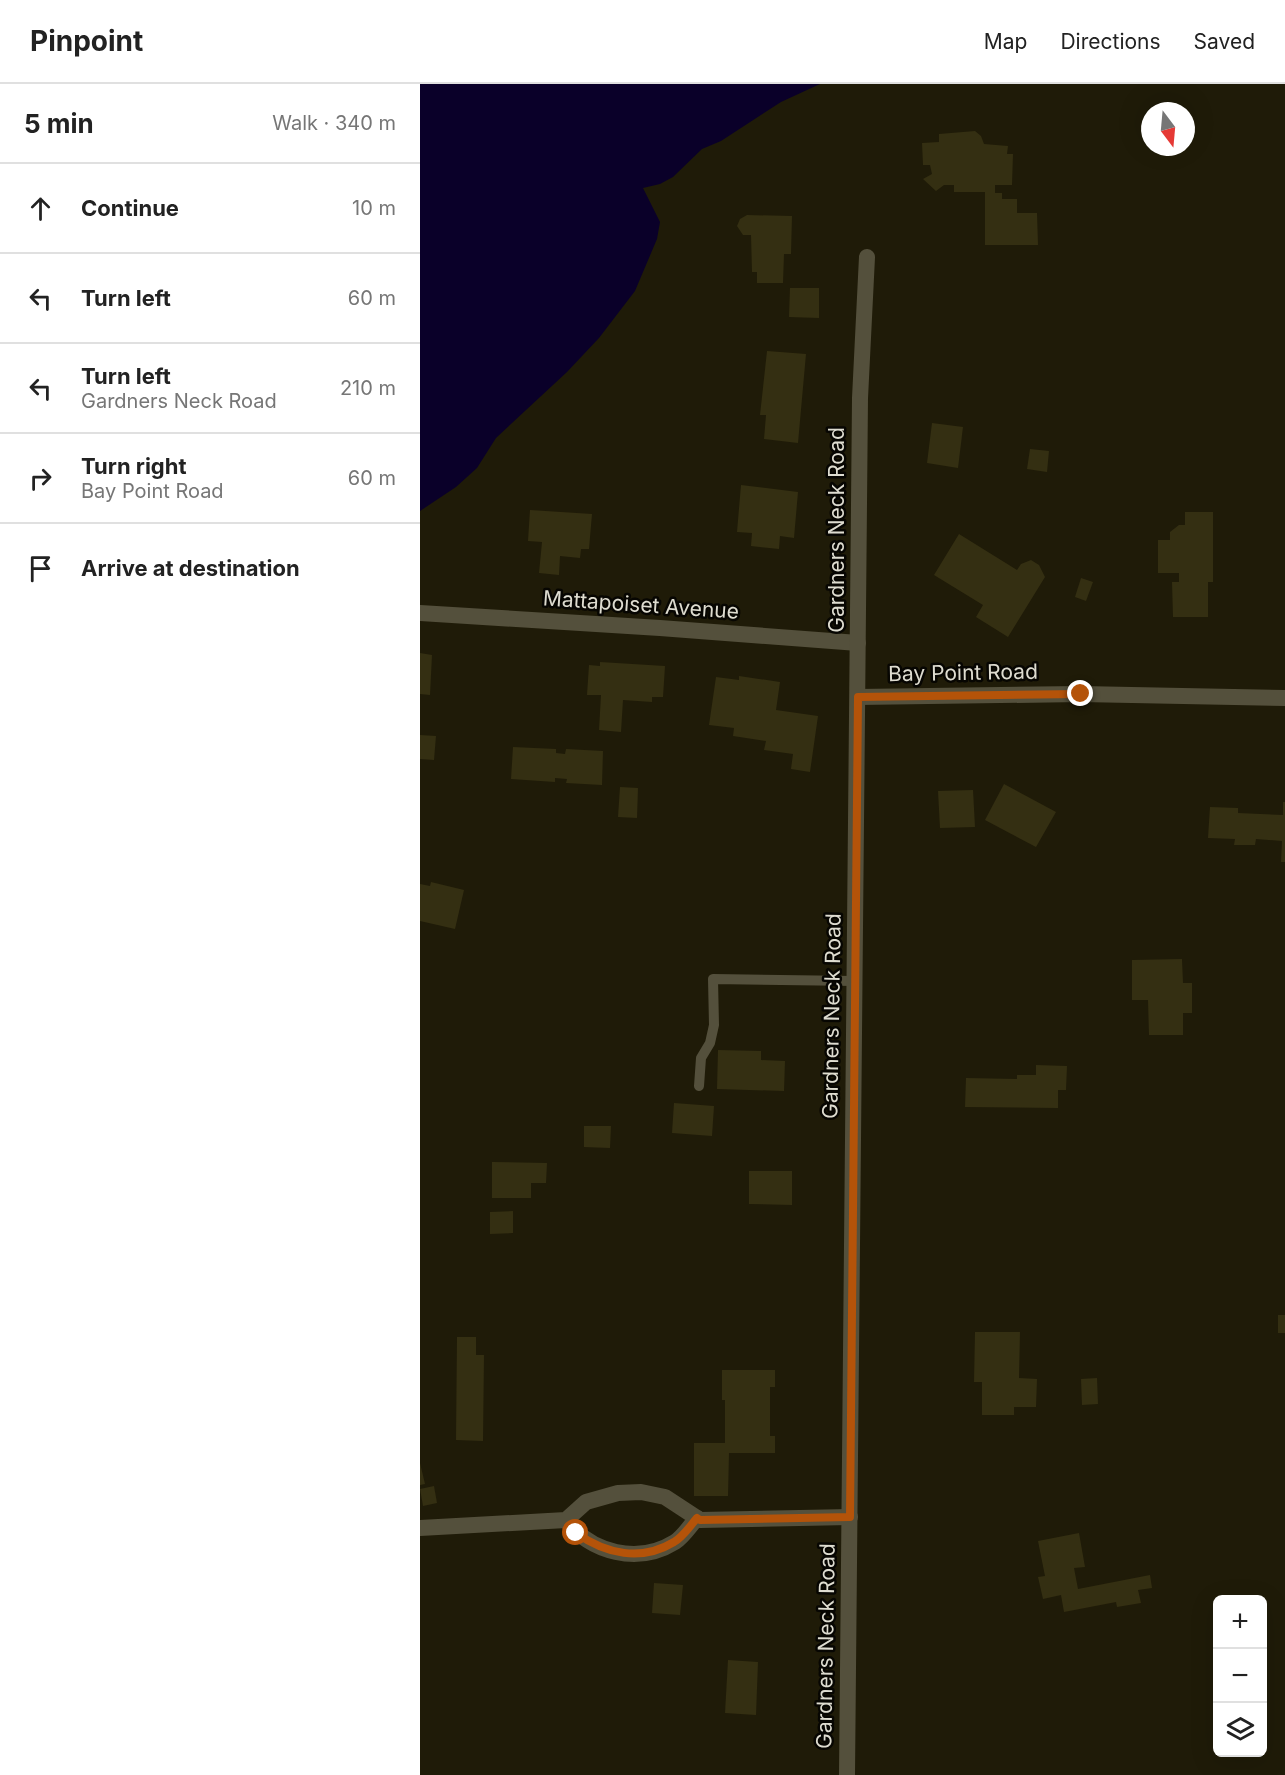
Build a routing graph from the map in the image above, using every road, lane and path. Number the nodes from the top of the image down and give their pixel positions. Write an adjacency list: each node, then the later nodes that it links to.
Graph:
1 (867, 257): 3 (street, Gardners Neck Road)
2 (420, 613): 3 (street, Mattapoiset Avenue)
3 (858, 643): 4 (street, Gardners Neck Road)
4 (858, 697): 5 (street, Bay Point Road); 6 (street, Gardners Neck Road)
5 (1285, 698)
6 (855, 981): 7 (lane); 8 (street, Gardners Neck Road)
7 (699, 1086)
8 (850, 1517): 9 (street); 12 (street, Gardners Neck Road)
9 (697, 1518): 10 (street); 10 (street)
10 (566, 1520): 11 (street)
11 (420, 1528)
12 (847, 1775)

